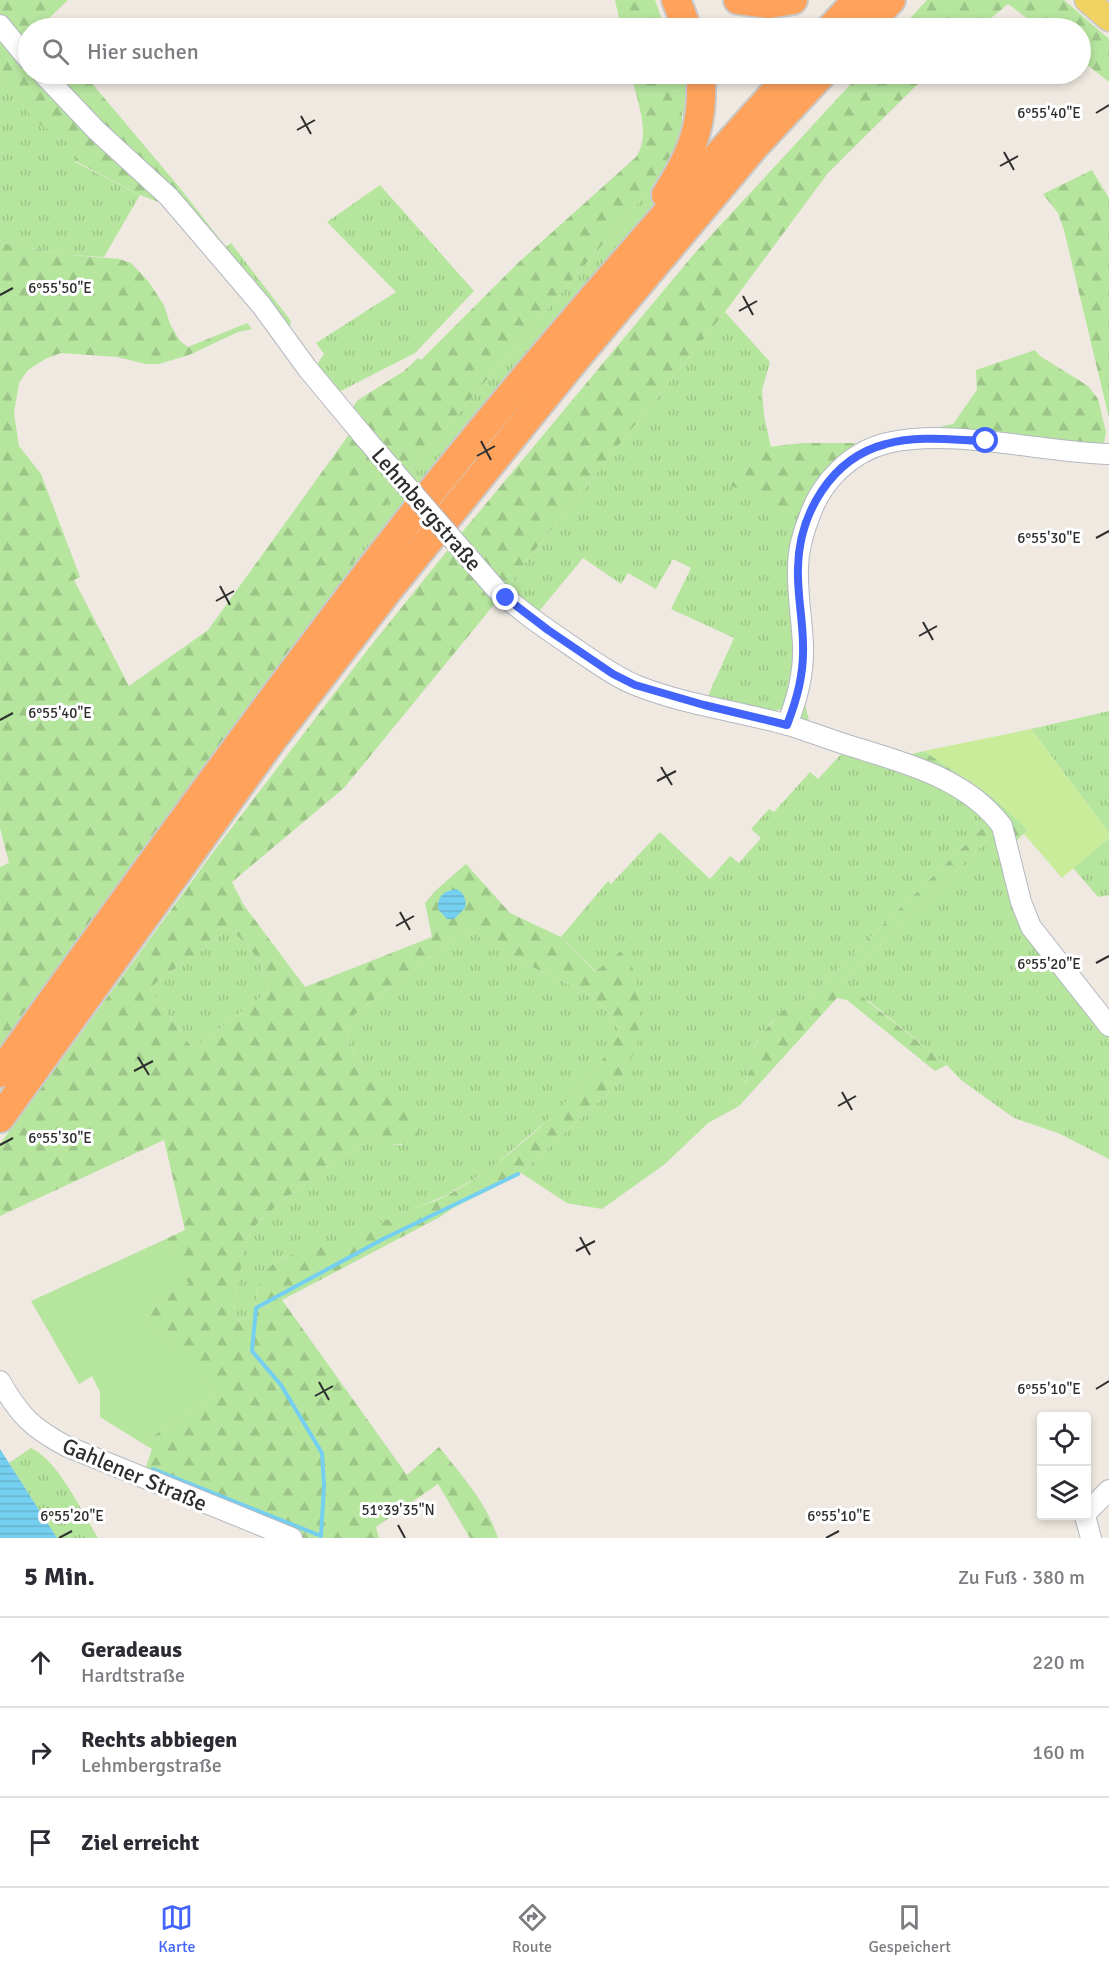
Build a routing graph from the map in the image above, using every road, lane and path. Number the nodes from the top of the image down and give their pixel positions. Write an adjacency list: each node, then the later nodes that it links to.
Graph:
1 (676, 0): 7 (highway)
2 (738, 0): 3 (highway)
3 (793, 0)
4 (857, 0): 8 (highway)
5 (891, 0): 9 (highway)
6 (1086, 0): 10 (main road)
7 (683, 18)
8 (840, 18)
9 (874, 18)
10 (1109, 19)
11 (0, 25): 12 (street)
12 (18, 47)
13 (52, 84): 19 (street, Lehmbergstraße, bridge)
14 (700, 84): 17 (highway)
15 (782, 84): 17 (highway)
16 (813, 84): 22 (highway)
17 (549, 351): 21 (highway)
18 (1109, 454): 19 (street)
19 (787, 725): 20 (street, Lehmbergstraße)
20 (1109, 1026)
21 (0, 1073)
22 (0, 1118)
23 (0, 1381): 27 (street, Gahlener Straße)
24 (1109, 1490): 25 (street)
25 (1091, 1509)
26 (1087, 1520): 28 (street)
27 (292, 1538)
28 (1091, 1538)

